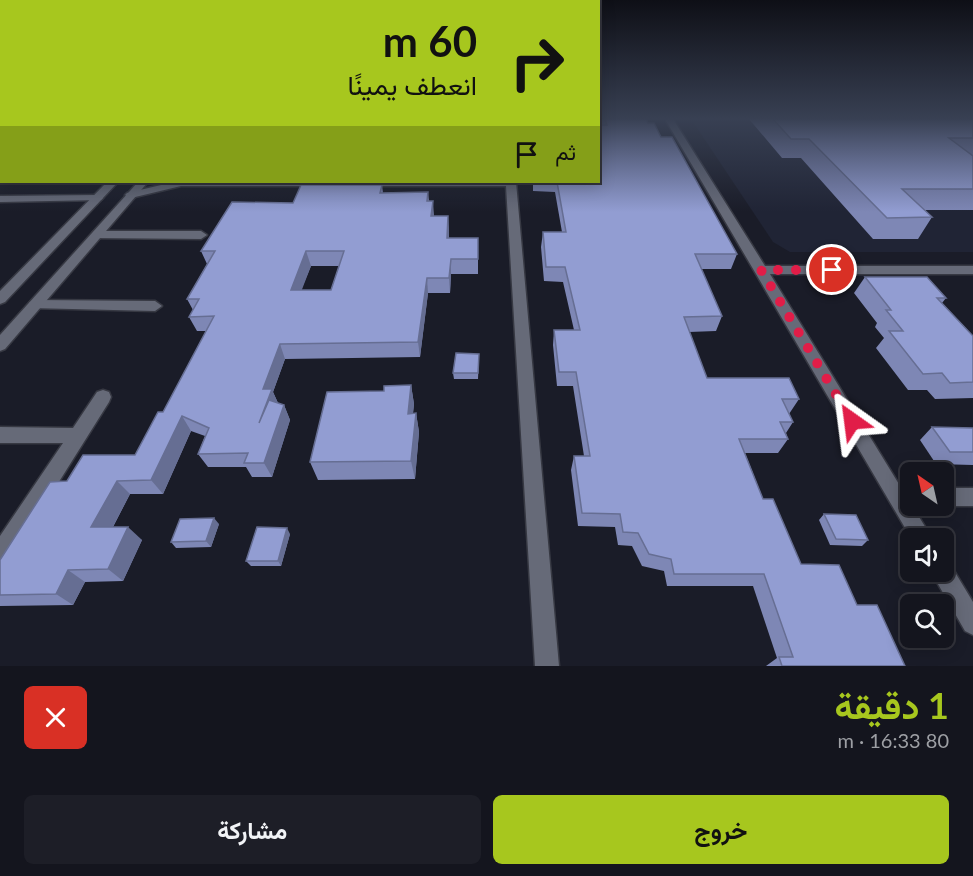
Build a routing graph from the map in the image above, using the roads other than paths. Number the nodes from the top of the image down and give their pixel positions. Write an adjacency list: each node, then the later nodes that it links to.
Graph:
1 (688, 150): 11 (street)
2 (112, 183): 7 (street)
3 (142, 183): 6 (street)
4 (173, 183): 6 (street)
5 (511, 183): 26 (street)
6 (131, 195): 9 (street)
7 (97, 198): 8 (street); 13 (street)
8 (0, 199)
9 (97, 235): 10 (street); 14 (street)
10 (201, 235)
11 (761, 270): 12 (street); 20 (street)
12 (973, 270)
13 (0, 299)
14 (35, 305): 15 (street); 16 (street)
15 (155, 306)
16 (0, 345)
17 (103, 397): 19 (street)
18 (0, 435): 19 (street)
19 (78, 436): 23 (street)
20 (900, 491)
21 (954, 497): 22 (street)
22 (973, 497)
23 (0, 555)
24 (948, 582): 25 (street)
25 (973, 623)
26 (547, 666)

